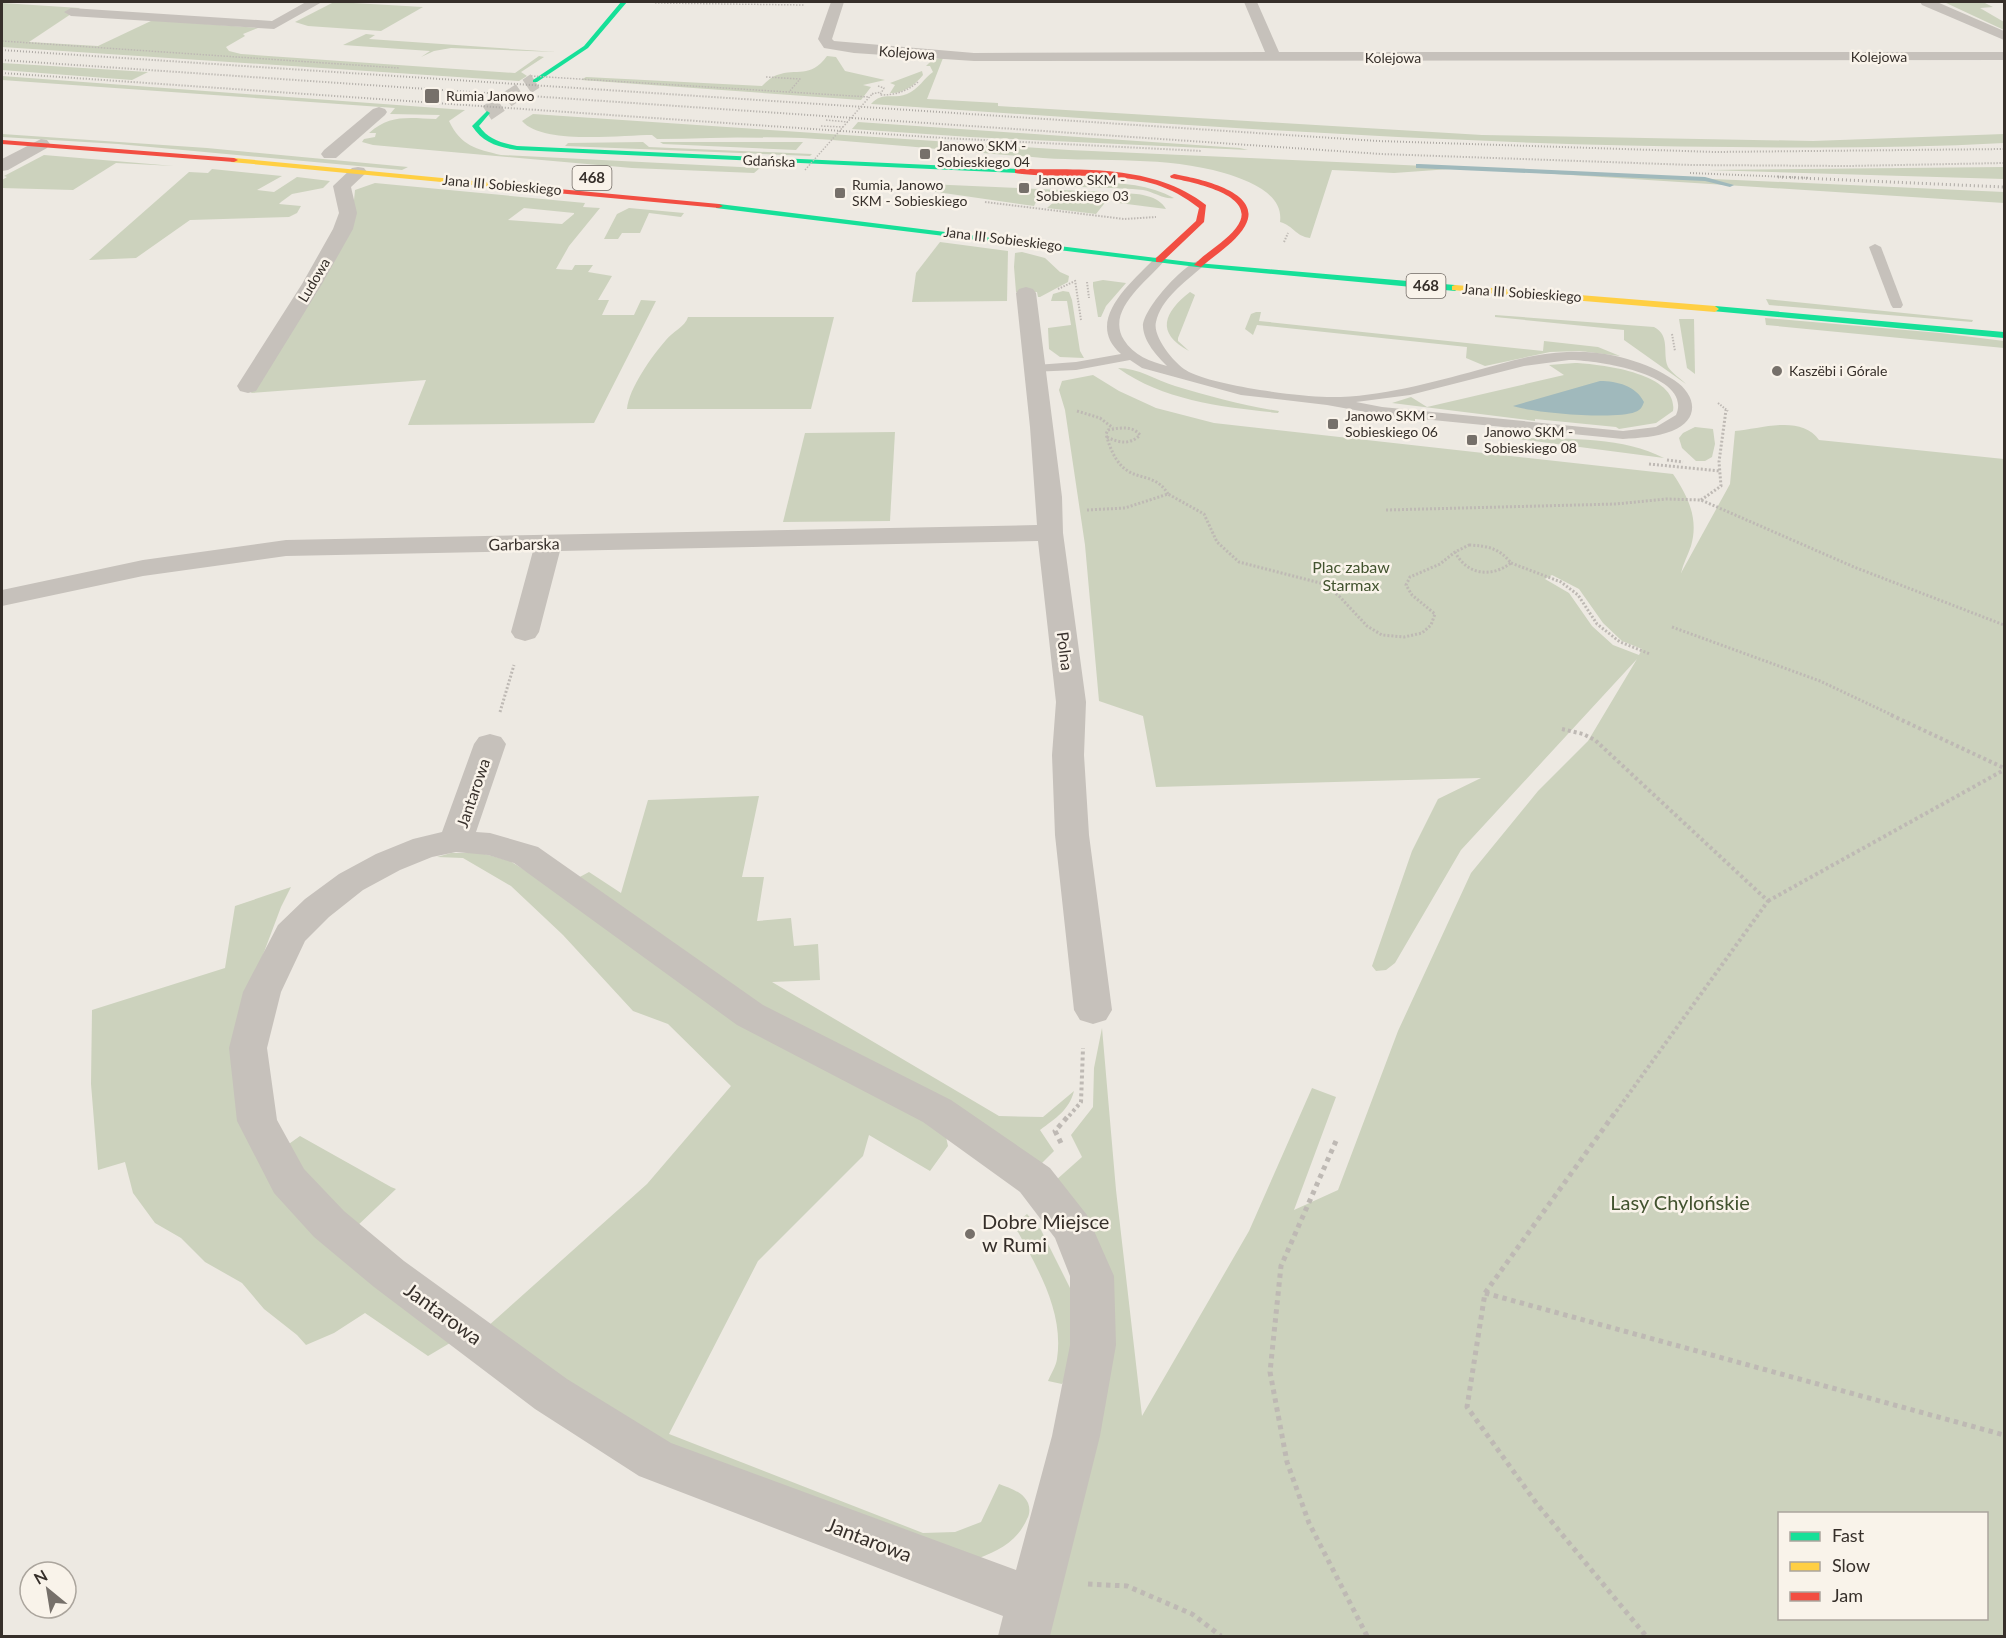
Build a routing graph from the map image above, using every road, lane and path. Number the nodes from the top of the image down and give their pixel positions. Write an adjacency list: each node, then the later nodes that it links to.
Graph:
1 (315, 2): 8 (street)
2 (624, 2): 15 (main road)
3 (837, 2): 12 (street, Kolejowa)
4 (1251, 2): 12 (street)
5 (1927, 2): 9 (street)
6 (655, 3): 7 (path)
7 (808, 5)
8 (71, 12)
9 (2004, 36)
10 (2, 41): 13 (path)
11 (2004, 56): 12 (street, Kolejowa)
12 (1274, 57)
13 (399, 68)
14 (766, 77): 17 (path)
15 (533, 78): 17 (path, bridge)
16 (923, 78): 18 (path)
17 (789, 92): 20 (path, bridge)
18 (882, 92): 19 (path, bridge); 19 (path)
19 (873, 93): 20 (path, bridge)
20 (869, 98): 24 (path, bridge)
21 (379, 112): 30 (street)
22 (487, 113): 34 (main road, Gdańska)
23 (826, 120): 24 (path, bridge)
24 (848, 122): 26 (path, bridge)
25 (821, 126): 26 (path, bridge)
26 (843, 127): 33 (path, bridge)
27 (2, 129): 28 (main road, Jana III Sobieskiego / 468)
28 (42, 138): 29 (main road, Jana III Sobieskiego / 468); 31 (main road, Jana III Sobieskiego / 468); 32 (street)
29 (2, 142)
30 (326, 153): 31 (main road, Jana III Sobieskiego / 468)
31 (356, 164): 40 (main road, Jana III Sobieskiego / 468); 48 (street, Ludowa)
32 (2, 166)
33 (805, 170)
34 (1088, 174): 36 (main road, Gdańska); 37 (main road, Gdańska)
35 (1157, 238): 36 (main road)
36 (1180, 241): 37 (main road); 40 (main road, Gdańska)
37 (1219, 245): 38 (main road); 41 (main road, Gdańska)
38 (1238, 247)
39 (1875, 247): 43 (lane)
40 (1159, 260): 41 (main road, Jana III Sobieskiego / 468); 45 (lane)
41 (1198, 265): 44 (main road, Jana III Sobieskiego / 468); 47 (lane)
42 (1026, 293): 46 (street, Polna)
43 (1896, 305)
44 (2004, 335)
45 (1130, 356): 46 (lane); 47 (lane)
46 (1036, 369): 54 (street, Polna)
47 (1184, 376): 49 (lane)
48 (248, 386)
49 (1327, 401): 49 (lane)
50 (1107, 437): 50 (path); 51 (path)
51 (1168, 494): 52 (path); 56 (path)
52 (1098, 510)
53 (1386, 510): 59 (path)
54 (1050, 534): 55 (street, Garbarska); 68 (street, Polna)
55 (548, 544): 58 (street, Garbarska); 61 (street)
56 (1455, 552): 57 (path); 57 (path)
57 (1511, 563): 62 (path)
58 (2, 598)
59 (2004, 625)
60 (1672, 627): 65 (path)
61 (525, 632): 64 (path)
62 (1650, 654)
63 (1562, 729): 67 (path)
64 (490, 744): 66 (street, Jantarowa)
65 (2004, 769): 67 (path)
66 (456, 841): 74 (street, Jantarowa); 74 (street, Jantarowa)
67 (1768, 900): 72 (path)
68 (1094, 1010)
69 (1083, 1050): 71 (path)
70 (1336, 1141): 76 (path)
71 (1062, 1146)
72 (1485, 1293): 73 (path); 77 (path)
73 (2004, 1435)
74 (1032, 1607): 75 (path)
75 (1221, 1636)
76 (1367, 1636)
77 (1646, 1636)

